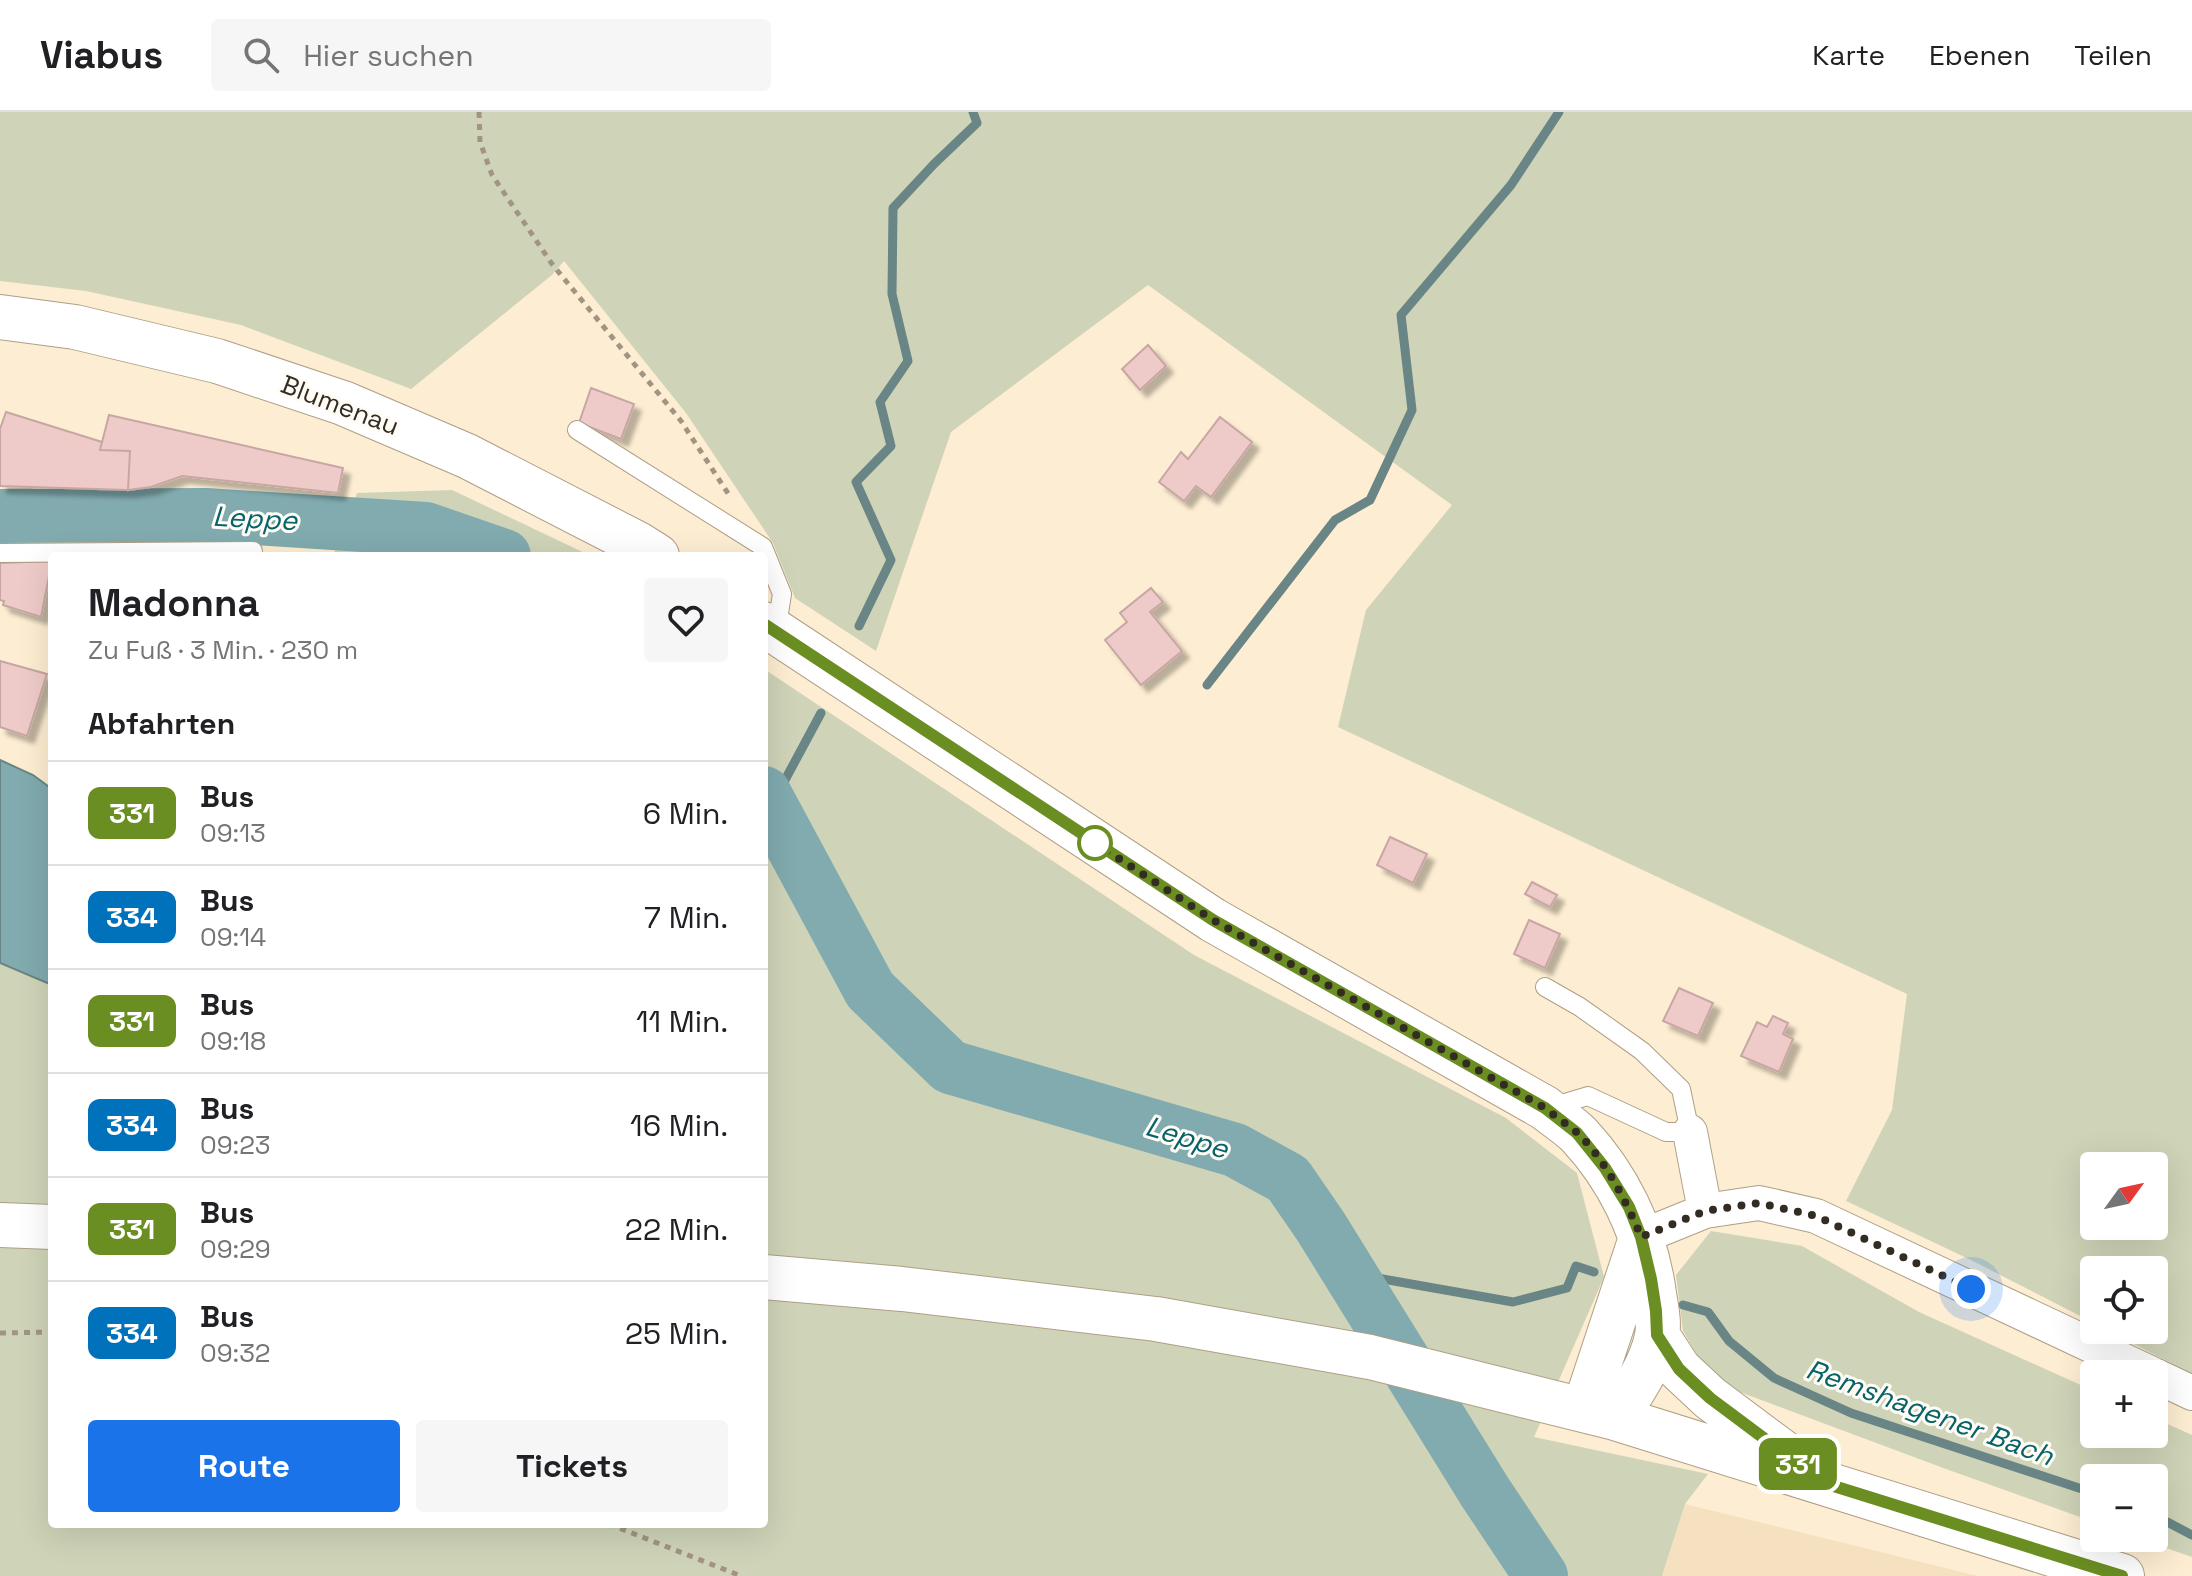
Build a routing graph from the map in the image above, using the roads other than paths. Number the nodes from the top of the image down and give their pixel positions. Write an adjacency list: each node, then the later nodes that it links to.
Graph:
1 (0, 317): 5 (main road, Blumenau)
2 (577, 430): 6 (lane)
3 (253, 551): 4 (lane)
4 (126, 552)
5 (651, 552)
6 (765, 552)
7 (0, 553): 8 (lane)
8 (48, 553)
9 (768, 559): 10 (lane)
10 (770, 628): 12 (main road)
11 (1545, 987): 13 (lane)
12 (1545, 1108): 13 (lane); 17 (main road)
13 (1690, 1132): 14 (street)
14 (1705, 1211): 17 (street); 20 (street)
15 (0, 1225): 16 (main road)
16 (48, 1227)
17 (1641, 1237): 19 (main road); 23 (main road)
18 (768, 1277): 23 (main road)
19 (1657, 1335): 23 (main road); 24 (main road)
20 (2123, 1360)
21 (2168, 1381): 22 (street)
22 (2192, 1393)
23 (1600, 1414): 24 (main road)
24 (1824, 1483): 25 (main road)
25 (2122, 1576)

